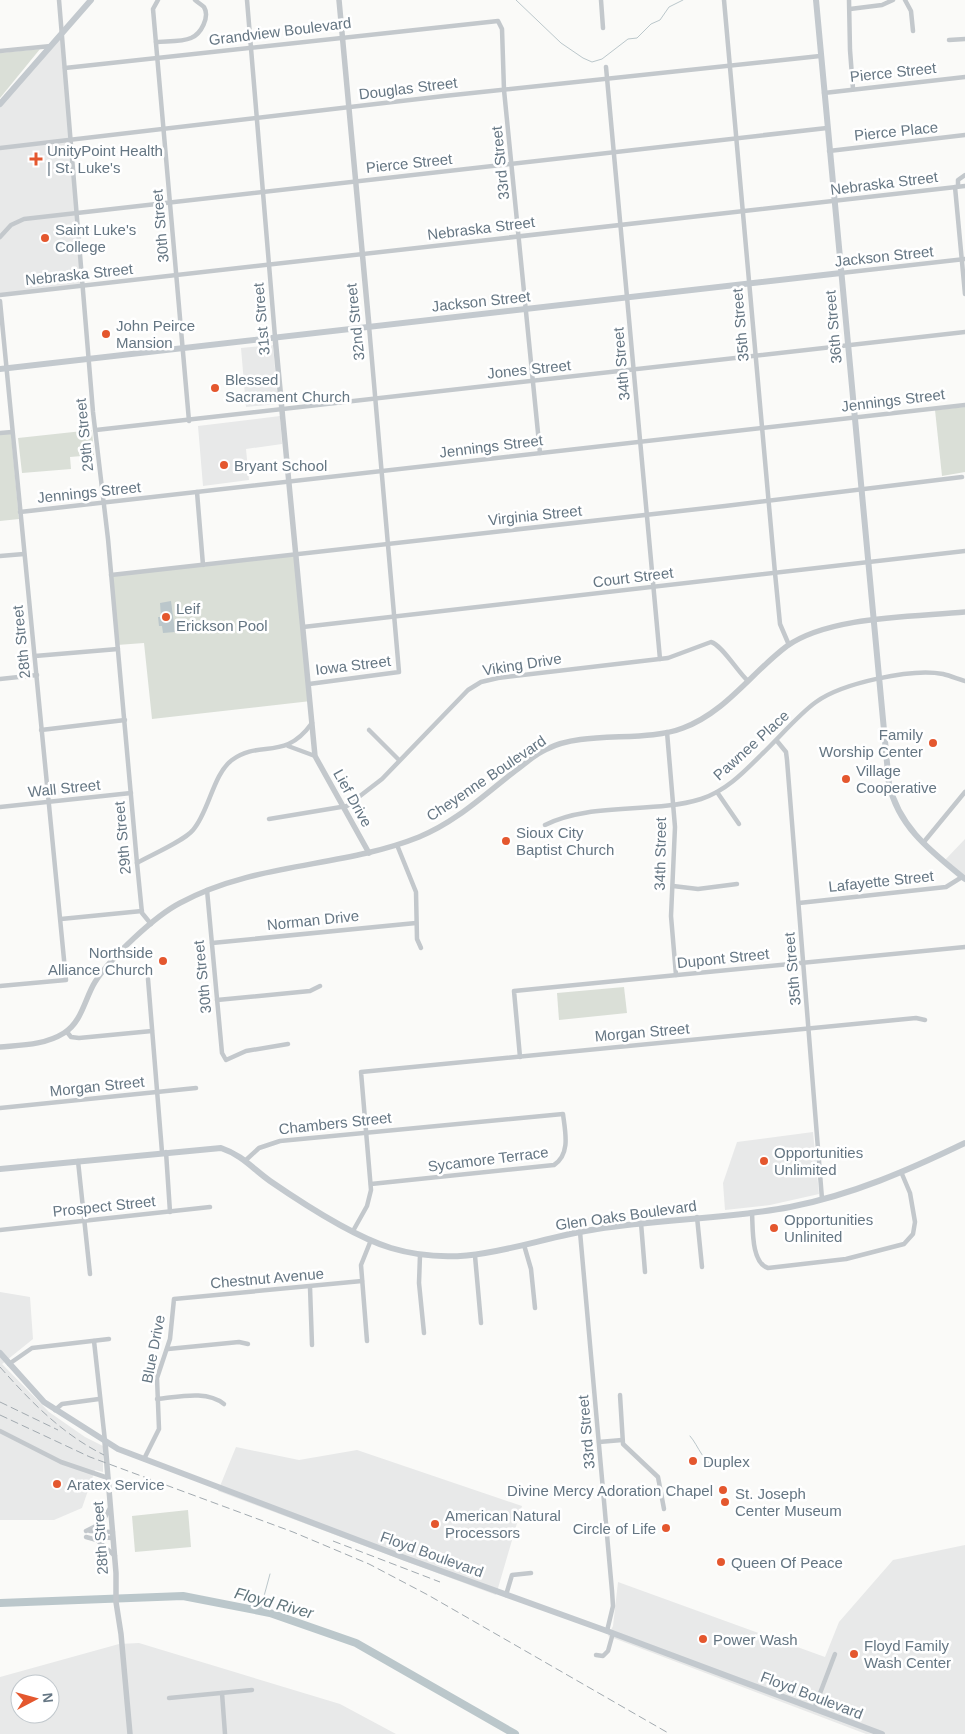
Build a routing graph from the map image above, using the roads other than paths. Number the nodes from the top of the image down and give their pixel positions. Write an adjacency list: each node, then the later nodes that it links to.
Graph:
1 (59, 0): 17 (street, 29th Street)
2 (91, 0): 17 (main road)
3 (158, 0): 21 (street, 30th Street)
4 (194, 0): 21 (street)
5 (247, 0): 23 (street, 31st Street)
6 (339, 0): 18 (street, 32nd Street)
7 (601, 0): 15 (street)
8 (724, 0): 27 (street, 35th Street)
9 (816, 0): 25 (main road, 36th Street)
10 (850, 0): 13 (street)
11 (893, 0): 13 (street)
12 (905, 0): 16 (street)
13 (850, 9): 32 (street)
14 (498, 21): 18 (street, Grandview Boulevard); 33 (street, 33rd Street)
15 (603, 28)
16 (913, 31)
17 (63, 33): 22 (main road); 29 (street, 29th Street)
18 (342, 36): 23 (street, Grandview Boulevard); 36 (street, 32nd Street)
19 (965, 39): 20 (street)
20 (949, 40)
21 (156, 42): 26 (street, 30th Street)
22 (51, 46): 24 (street); 35 (main road)
23 (251, 47): 26 (street, Grandview Boulevard); 37 (street, 31st Street)
24 (0, 50)
25 (820, 56): 27 (street, Douglas Street); 34 (main road, 36th Street)
26 (157, 57): 29 (street, Grandview Boulevard); 39 (street, 30th Street)
27 (730, 66): 31 (street, Douglas Street); 41 (street, 35th Street)
28 (606, 67): 31 (street, 34th Street)
29 (65, 68): 42 (street, 29th Street)
30 (965, 77): 32 (street, Pierce Street)
31 (607, 80): 33 (street, Douglas Street); 44 (street, 34th Street)
32 (853, 89): 34 (street, Pierce Street)
33 (504, 90): 36 (street, Douglas Street); 46 (street, 33rd Street)
34 (824, 93): 38 (main road, 36th Street)
35 (1, 101)
36 (348, 108): 37 (street, Douglas Street); 48 (street, 32nd Street)
37 (256, 119): 39 (street, Douglas Street); 51 (street, 31st Street)
38 (827, 128): 41 (street, Pierce Street); 45 (main road, 36th Street)
39 (164, 129): 42 (street, Douglas Street); 53 (street, 30th Street)
40 (965, 135): 45 (street, Pierce Place)
41 (737, 138): 44 (street, Pierce Street); 54 (street, 35th Street)
42 (71, 140): 43 (street, Douglas Street); 55 (street, 29th Street)
43 (0, 148)
44 (614, 151): 46 (street, Pierce Street); 56 (street, 34th Street)
45 (829, 151): 52 (main road, 36th Street)
46 (513, 164): 48 (street, Pierce Street); 57 (street, 33rd Street)
47 (965, 175): 50 (street)
48 (356, 180): 51 (street, Pierce Street); 59 (street, 32nd Street)
49 (965, 186): 50 (street, Nebraska Street)
50 (957, 187): 52 (street, Nebraska Street); 60 (street)
51 (262, 192): 53 (street, Pierce Street); 61 (street, 31st Street)
52 (834, 201): 54 (street, Nebraska Street); 62 (main road, 36th Street)
53 (171, 203): 55 (street, Pierce Street); 63 (street, 30th Street)
54 (743, 211): 56 (street, Nebraska Street); 64 (street, 35th Street)
55 (77, 213): 58 (street, Pierce Street); 65 (street, 29th Street)
56 (621, 225): 57 (street, Nebraska Street); 68 (street, 34th Street)
57 (520, 236): 59 (street, Nebraska Street); 70 (street, 33rd Street)
58 (0, 237)
59 (361, 254): 61 (street, Nebraska Street); 71 (street, 32nd Street)
60 (964, 259): 62 (street, Jackson Street); 66 (street)
61 (269, 265): 63 (street, Nebraska Street); 73 (street, 31st Street)
62 (841, 273): 64 (main road, Jackson Street); 74 (main road, 36th Street)
63 (177, 276): 65 (street, Nebraska Street); 75 (street, 30th Street)
64 (749, 283): 68 (main road, Jackson Street); 76 (street, 35th Street)
65 (84, 286): 67 (street, Nebraska Street); 77 (street, 29th Street)
66 (965, 294)
67 (0, 295)
68 (628, 297): 70 (main road, Jackson Street); 79 (street, 34th Street)
69 (0, 301): 78 (street, 28th Street)
70 (527, 308): 71 (main road, Jackson Street); 80 (street, 33rd Street)
71 (369, 326): 73 (main road, Jackson Street); 81 (street, 32nd Street)
72 (965, 332): 74 (street, Jones Street)
73 (275, 337): 75 (main road, Jackson Street); 83 (street, 31st Street)
74 (848, 346): 76 (street, Jones Street); 84 (main road, 36th Street)
75 (182, 347): 77 (main road, Jackson Street); 85 (street, 30th Street)
76 (756, 356): 79 (street, Jones Street); 86 (street, 35th Street)
77 (90, 358): 78 (main road, Jackson Street); 87 (street, 29th Street)
78 (3, 368): 88 (street, 28th Street)
79 (634, 369): 80 (street, Jones Street); 90 (street, 34th Street)
80 (534, 381): 81 (street, Jones Street); 91 (street, 33rd Street)
81 (375, 399): 83 (street, Jones Street); 92 (street, 32nd Street)
82 (965, 405): 84 (street, Jennings Street)
83 (282, 410): 85 (street, Jones Street); 94 (street, 31st Street)
84 (854, 418): 86 (street, Jennings Street); 95 (main road, 36th Street)
85 (189, 421): 87 (street, Jones Street)
86 (762, 428): 90 (street, Jennings Street); 97 (street, 35th Street)
87 (96, 430): 98 (street, 29th Street)
88 (12, 432): 89 (street); 99 (street, 28th Street)
89 (0, 433)
90 (641, 442): 91 (street, Jennings Street); 100 (street, 34th Street)
91 (540, 453): 92 (street, Jennings Street)
92 (382, 471): 94 (street, Jennings Street); 101 (street, 32nd Street)
93 (962, 476): 95 (street, Virginia Street)
94 (288, 481): 96 (street, Jennings Street); 104 (street, 31st Street)
95 (861, 490): 97 (street, Virginia Street); 106 (main road, 36th Street)
96 (197, 492): 98 (street, Jennings Street); 107 (street)
97 (768, 501): 100 (street, Virginia Street); 108 (street, 35th Street)
98 (104, 503): 99 (street, Jennings Street); 109 (street, 29th Street)
99 (20, 512): 103 (street, 28th Street)
100 (648, 515): 101 (street, Virginia Street); 110 (street, 34th Street)
101 (388, 544): 104 (street, Virginia Street); 112 (street, 32nd Street)
102 (965, 551): 106 (street, Court Street)
103 (24, 554): 105 (street); 117 (street, 28th Street)
104 (297, 555): 107 (street, Virginia Street); 114 (street, 31st Street)
105 (0, 556)
106 (868, 562): 108 (street, Court Street); 113 (main road, 36th Street)
107 (203, 565): 109 (street, Virginia Street)
108 (775, 573): 110 (street, Court Street); 115 (street, 35th Street)
109 (111, 575): 116 (street, 29th Street)
110 (654, 587): 112 (street, Court Street); 118 (street, 34th Street)
111 (965, 612): 113 (street, Cheyenne Boulevard)
112 (395, 615): 114 (street, Court Street); 119 (street, 32nd Street)
113 (874, 621): 115 (street, Cheyenne Boulevard); 122 (main road, 36th Street)
114 (303, 627): 125 (street, 31st Street)
115 (789, 645): 124 (street, Cheyenne Boulevard)
116 (118, 649): 117 (street); 126 (street, 29th Street)
117 (35, 656): 120 (street, 28th Street)
118 (660, 659): 124 (street, Viking Drive); 134 (street, Viking Drive)
119 (400, 672): 125 (street, Iowa Street)
120 (37, 675): 121 (street); 128 (street, 28th Street)
121 (0, 678)
122 (880, 680): 123 (street, Pawnee Place); 131 (street, Pawnee Place); 145 (main road, 36th Street)
123 (965, 681)
124 (748, 682): 130 (street, Cheyenne Boulevard)
125 (309, 684): 127 (street, 31st Street)
126 (125, 720): 128 (street); 137 (street, 29th Street)
127 (312, 723): 132 (street); 133 (street, 31st Street)
128 (42, 730): 138 (street, 28th Street)
129 (369, 730): 134 (street)
130 (667, 732): 139 (street, 34th Street); 146 (street, Cheyenne Boulevard)
131 (777, 741): 135 (street, Pawnee Place); 153 (street, 35th Street)
132 (286, 746): 133 (street); 148 (street)
133 (315, 756): 141 (street, Lief Drive)
134 (399, 760): 141 (street, Viking Drive)
135 (717, 792): 139 (street, Pawnee Place); 143 (street)
136 (965, 792): 145 (street)
137 (131, 793): 138 (street, Wall Street); 148 (street, 29th Street)
138 (47, 802): 140 (street, Wall Street); 155 (street, 28th Street)
139 (673, 804): 144 (street, Pawnee Place); 151 (street, 34th Street)
140 (0, 807)
141 (344, 808): 142 (street, Viking Drive); 147 (street, Lief Drive)
142 (268, 819)
143 (739, 824)
144 (545, 825)
145 (924, 844): 149 (main road, 36th Street)
146 (396, 845): 147 (street, Cheyenne Boulevard); 156 (street)
147 (369, 853): 152 (street, Cheyenne Boulevard)
148 (137, 863): 154 (street, 29th Street)
149 (964, 878): 153 (street, Lafayette Street)
150 (737, 884): 151 (street)
151 (673, 886): 162 (street, 34th Street)
152 (207, 890): 157 (street, Cheyenne Boulevard); 158 (street, 30th Street)
153 (799, 903): 161 (street, 35th Street)
154 (142, 910): 155 (street); 157 (street, 29th Street)
155 (61, 919): 164 (street, 28th Street)
156 (416, 923): 158 (street, Norman Drive); 160 (street)
157 (151, 924): 170 (street, Cheyenne Boulevard)
158 (212, 942): 166 (street, 30th Street)
159 (965, 947): 161 (street, Dupont Street)
160 (421, 948)
161 (804, 962): 162 (street, Dupont Street); 168 (street, 35th Street)
162 (676, 975): 173 (street, Dupont Street)
163 (148, 979): 169 (street)
164 (0, 986)
165 (320, 986): 166 (street)
166 (217, 1000): 171 (street, 30th Street)
167 (925, 1020): 168 (street, Morgan Street)
168 (809, 1028): 173 (street, Morgan Street); 186 (street, 35th Street)
169 (152, 1031): 170 (street); 175 (street)
170 (67, 1032): 172 (street)
171 (288, 1044)
172 (0, 1047)
173 (520, 1056): 178 (street, Morgan Street)
174 (196, 1088): 175 (street, Morgan Street)
175 (157, 1092): 176 (street, Morgan Street); 180 (street)
176 (0, 1108)
177 (563, 1114): 178 (street, Chambers Street); 185 (street, Sycamore Terrace)
178 (367, 1133): 181 (street, Chambers Street); 185 (street)
179 (965, 1143): 184 (main road, Glen Oaks Boulevard)
180 (164, 1152): 181 (main road); 182 (main road); 188 (street)
181 (246, 1160): 194 (main road, Glen Oaks Boulevard)
182 (78, 1161): 183 (main road); 191 (street)
183 (0, 1169)
184 (902, 1174): 186 (main road, Glen Oaks Boulevard); 189 (street)
185 (371, 1184): 194 (street)
186 (822, 1199): 189 (main road, Glen Oaks Boulevard)
187 (210, 1207): 188 (street, Prospect Street)
188 (170, 1212): 191 (street, Prospect Street)
189 (752, 1213): 190 (main road, Glen Oaks Boulevard)
190 (697, 1217): 192 (main road, Glen Oaks Boulevard); 200 (street)
191 (85, 1220): 193 (street, Prospect Street); 202 (street)
192 (641, 1223): 195 (main road, Glen Oaks Boulevard); 201 (street)
193 (0, 1230)
194 (353, 1231): 196 (main road, Glen Oaks Boulevard)
195 (580, 1232): 197 (main road, Glen Oaks Boulevard); 225 (street, 33rd Street)
196 (371, 1240): 198 (main road, Glen Oaks Boulevard); 203 (street)
197 (524, 1245): 199 (main road, Glen Oaks Boulevard); 206 (street)
198 (420, 1255): 199 (main road, Glen Oaks Boulevard); 208 (street)
199 (474, 1256): 207 (street)
200 (702, 1267)
201 (645, 1272)
202 (90, 1274)
203 (362, 1281): 204 (street, Chestnut Avenue); 211 (street)
204 (310, 1287): 205 (street, Chestnut Avenue); 213 (street)
205 (174, 1299): 214 (street, Blue Drive)
206 (535, 1308)
207 (481, 1323)
208 (424, 1333)
209 (109, 1339): 210 (street)
210 (94, 1341): 216 (street); 218 (street, 28th Street)
211 (368, 1341)
212 (248, 1344): 214 (street)
213 (312, 1346)
214 (168, 1349): 219 (street, Blue Drive)
215 (0, 1354): 216 (main road, Floyd Boulevard)
216 (9, 1364): 221 (main road, Floyd Boulevard)
217 (620, 1395): 223 (street)
218 (99, 1399): 221 (street); 224 (street, 28th Street)
219 (157, 1399): 220 (street); 226 (street, Blue Drive)
220 (224, 1404)
221 (55, 1410): 224 (main road, Floyd Boulevard)
222 (0, 1432): 227 (street)
223 (622, 1440): 225 (street); 229 (street)
224 (105, 1442): 226 (main road, Floyd Boulevard); 227 (street, 28th Street)
225 (599, 1442): 234 (street, 33rd Street)
226 (144, 1460): 233 (main road, Floyd Boulevard)
227 (108, 1478): 228 (street, 28th Street)
228 (110, 1507): 230 (street, 28th Street); 230 (street)
229 (664, 1510)
230 (113, 1535): 231 (street, 28th Street); 231 (street)
231 (114, 1556): 242 (street, 28th Street)
232 (531, 1573): 233 (street)
233 (506, 1595): 234 (main road, Floyd Boulevard)
234 (610, 1632): 236 (street, 33rd Street); 240 (main road, Floyd Boulevard)
235 (835, 1654): 240 (street)
236 (596, 1655)
237 (252, 1690): 238 (street)
238 (222, 1693): 239 (street); 243 (street)
239 (169, 1698)
240 (814, 1709): 241 (main road, Floyd Boulevard)
241 (877, 1733)
242 (130, 1734)
243 (225, 1734)

